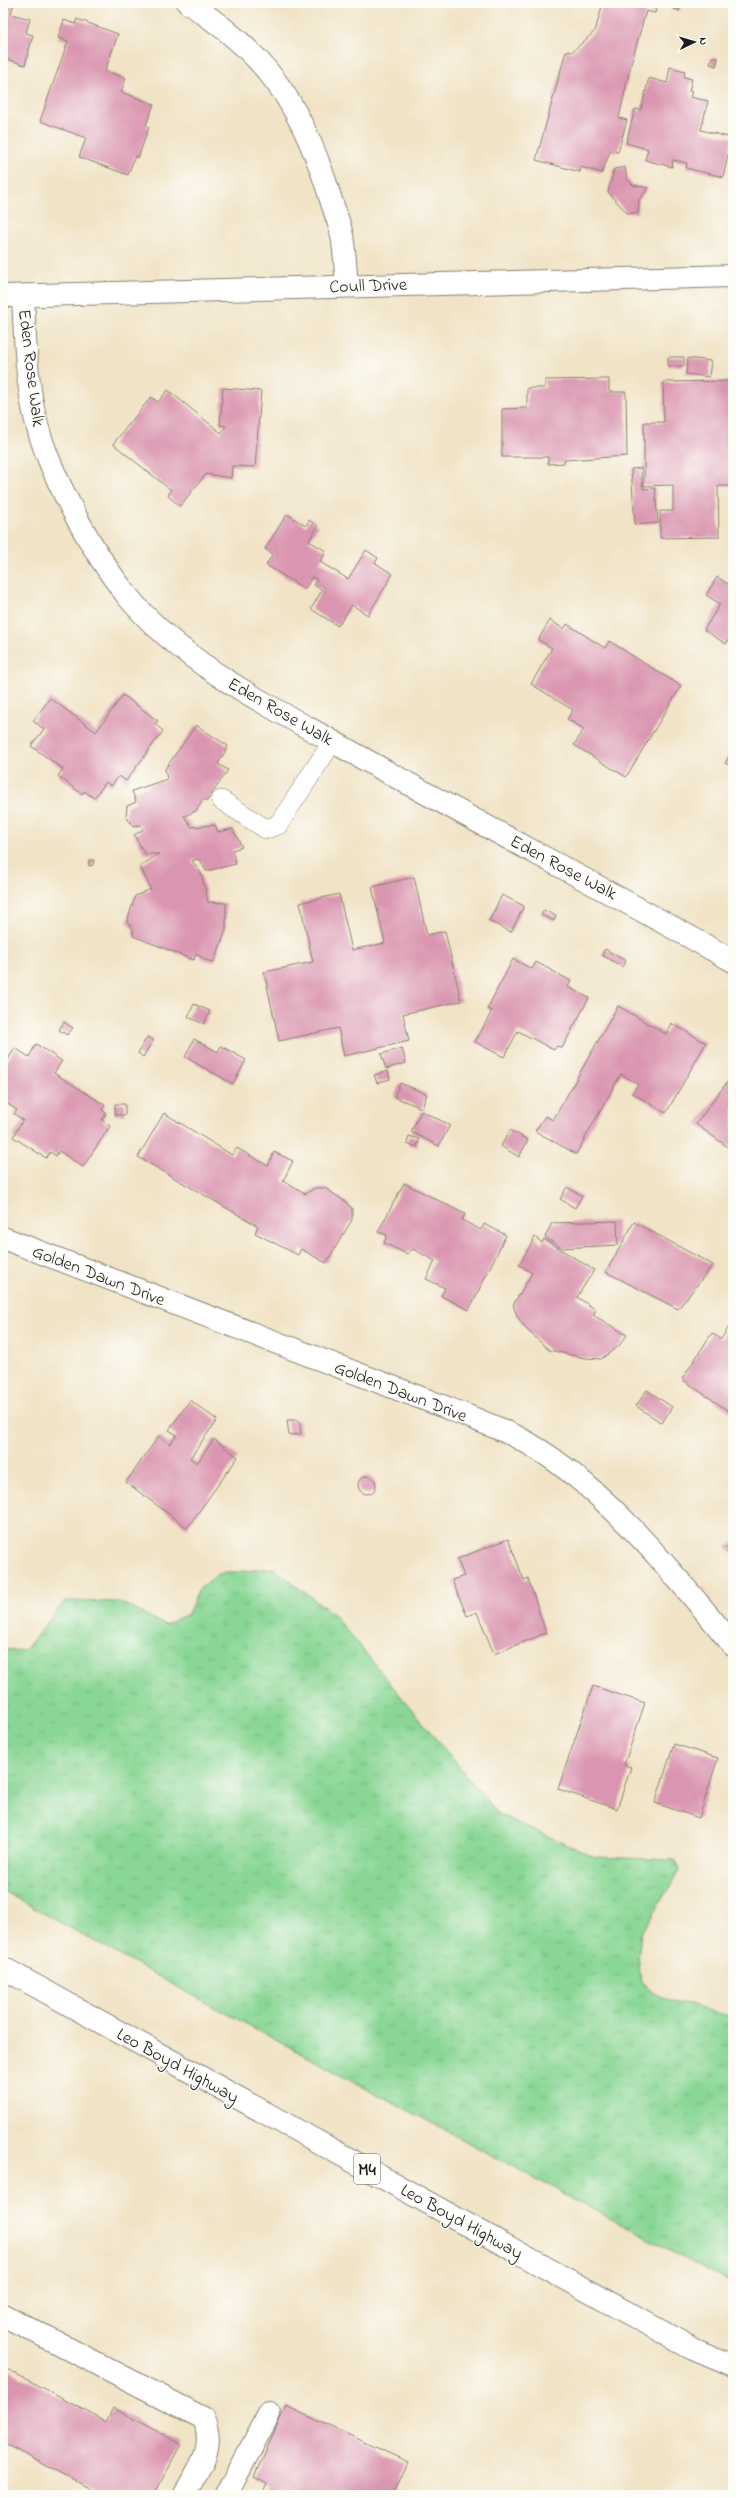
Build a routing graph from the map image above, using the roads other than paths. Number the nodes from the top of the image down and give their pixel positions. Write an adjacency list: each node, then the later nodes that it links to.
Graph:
1 (188, 3): 3 (street)
2 (733, 276): 3 (street, Coull Drive)
3 (347, 285): 4 (street, Coull Drive)
4 (13, 296): 5 (street, Eden Rose Walk)
5 (333, 742): 6 (lane); 7 (street, Eden Rose Walk)
6 (221, 800)
7 (733, 961)
8 (3, 1238): 9 (street, Golden Dawn Drive)
9 (733, 1645)
10 (3, 1968): 12 (street, Leo Boyd Highway / M4)
11 (3, 2315): 14 (street)
12 (733, 2366)
13 (269, 2414): 15 (street)
14 (184, 2495)
15 (226, 2495)

